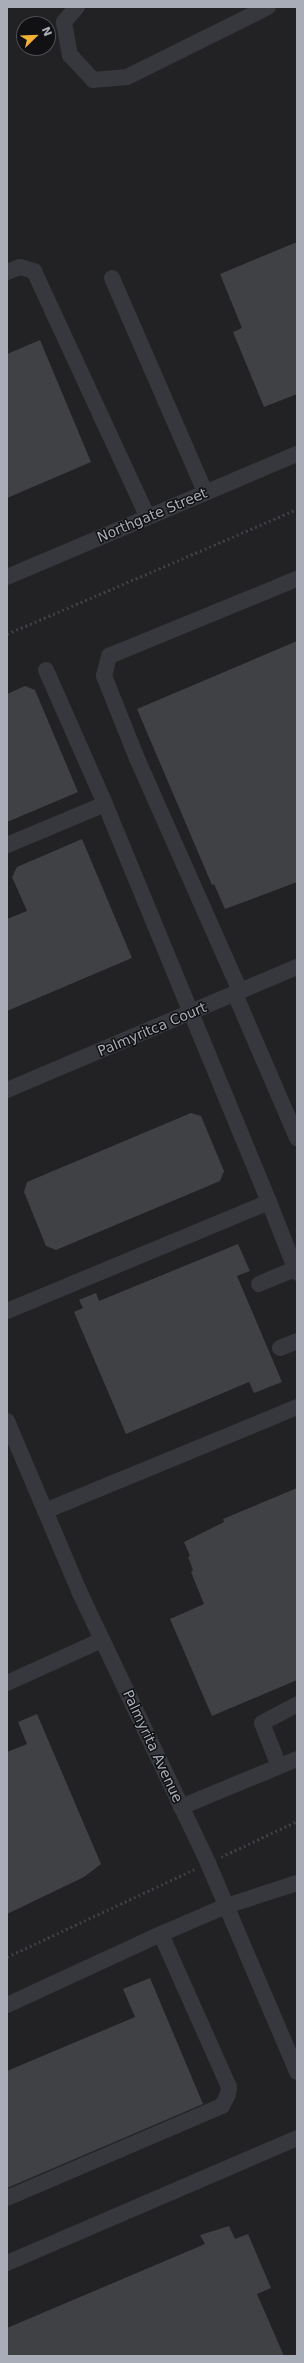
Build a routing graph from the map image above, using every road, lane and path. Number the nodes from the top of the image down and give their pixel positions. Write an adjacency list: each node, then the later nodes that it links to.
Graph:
1 (77, 7): 2 (street)
2 (268, 7)
3 (7, 272): 8 (street)
4 (112, 278): 6 (street)
5 (297, 454): 6 (street, Northgate Street)
6 (205, 492): 8 (street, Northgate Street)
7 (297, 509): 11 (path)
8 (147, 516): 9 (street, Northgate Street)
9 (7, 577)
10 (297, 579): 16 (street)
11 (7, 634)
12 (46, 670): 13 (street)
13 (105, 804): 14 (street); 17 (street)
14 (7, 845)
15 (297, 967): 16 (street, Palmyritca Court)
16 (238, 992): 17 (street, Palmyritca Court); 19 (street)
17 (191, 1012): 18 (street, Palmyritca Court); 20 (street)
18 (7, 1090)
19 (297, 1138)
20 (269, 1202): 21 (street); 23 (street)
21 (296, 1271): 22 (street)
22 (259, 1284)
23 (7, 1311)
24 (297, 1341): 25 (street)
25 (280, 1348)
26 (297, 1407): 28 (street)
27 (7, 1421): 28 (street, Palmyrita Avenue)
28 (45, 1511): 29 (street, Palmyrita Avenue)
29 (102, 1640): 30 (street); 34 (street, Palmyrita Avenue)
30 (7, 1683)
31 (297, 1704): 33 (street)
32 (297, 1759): 33 (street)
33 (279, 1766): 34 (street)
34 (181, 1807): 36 (street, Palmyrita Avenue)
35 (297, 1821): 36 (path)
36 (208, 1863): 38 (street, Palmyrita Avenue); 40 (path)
37 (297, 1883): 38 (street)
38 (226, 1906): 39 (street); 42 (street, Palmyrita Avenue)
39 (162, 1934): 41 (street); 44 (street)
40 (7, 1957)
41 (7, 2005)
42 (297, 2072)
43 (297, 2138): 45 (street)
44 (7, 2198)
45 (7, 2263)

